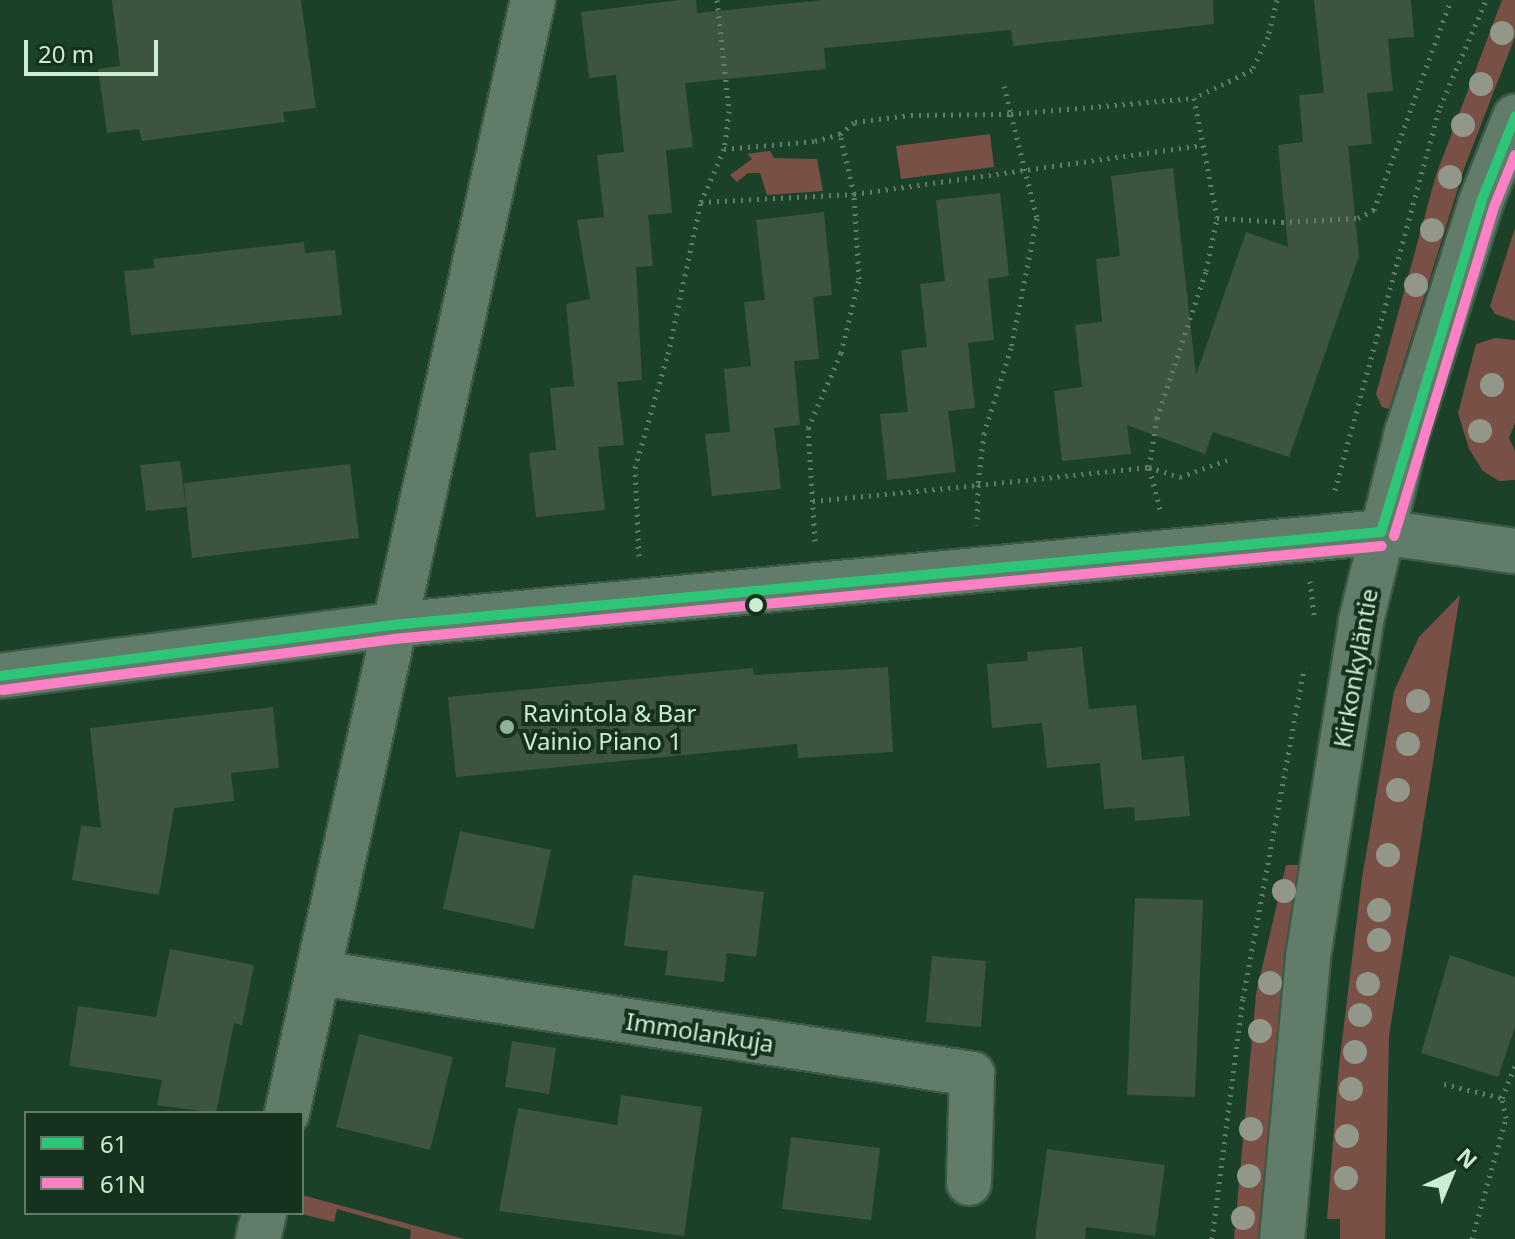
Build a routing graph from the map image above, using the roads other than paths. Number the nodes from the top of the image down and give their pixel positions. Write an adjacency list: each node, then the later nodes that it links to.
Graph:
1 (533, 0): 5 (street)
2 (1515, 117): 3 (street, Kirkonkyläntie)
3 (1381, 532): 4 (street); 5 (street); 12 (street, Kirkonkyläntie)
4 (1515, 551)
5 (392, 625): 6 (street); 7 (street)
6 (0, 676)
7 (319, 973): 8 (street); 9 (street, Immolankuja)
8 (287, 1111)
9 (969, 1183)
10 (264, 1215): 11 (street)
11 (258, 1239)
12 (1282, 1239)

